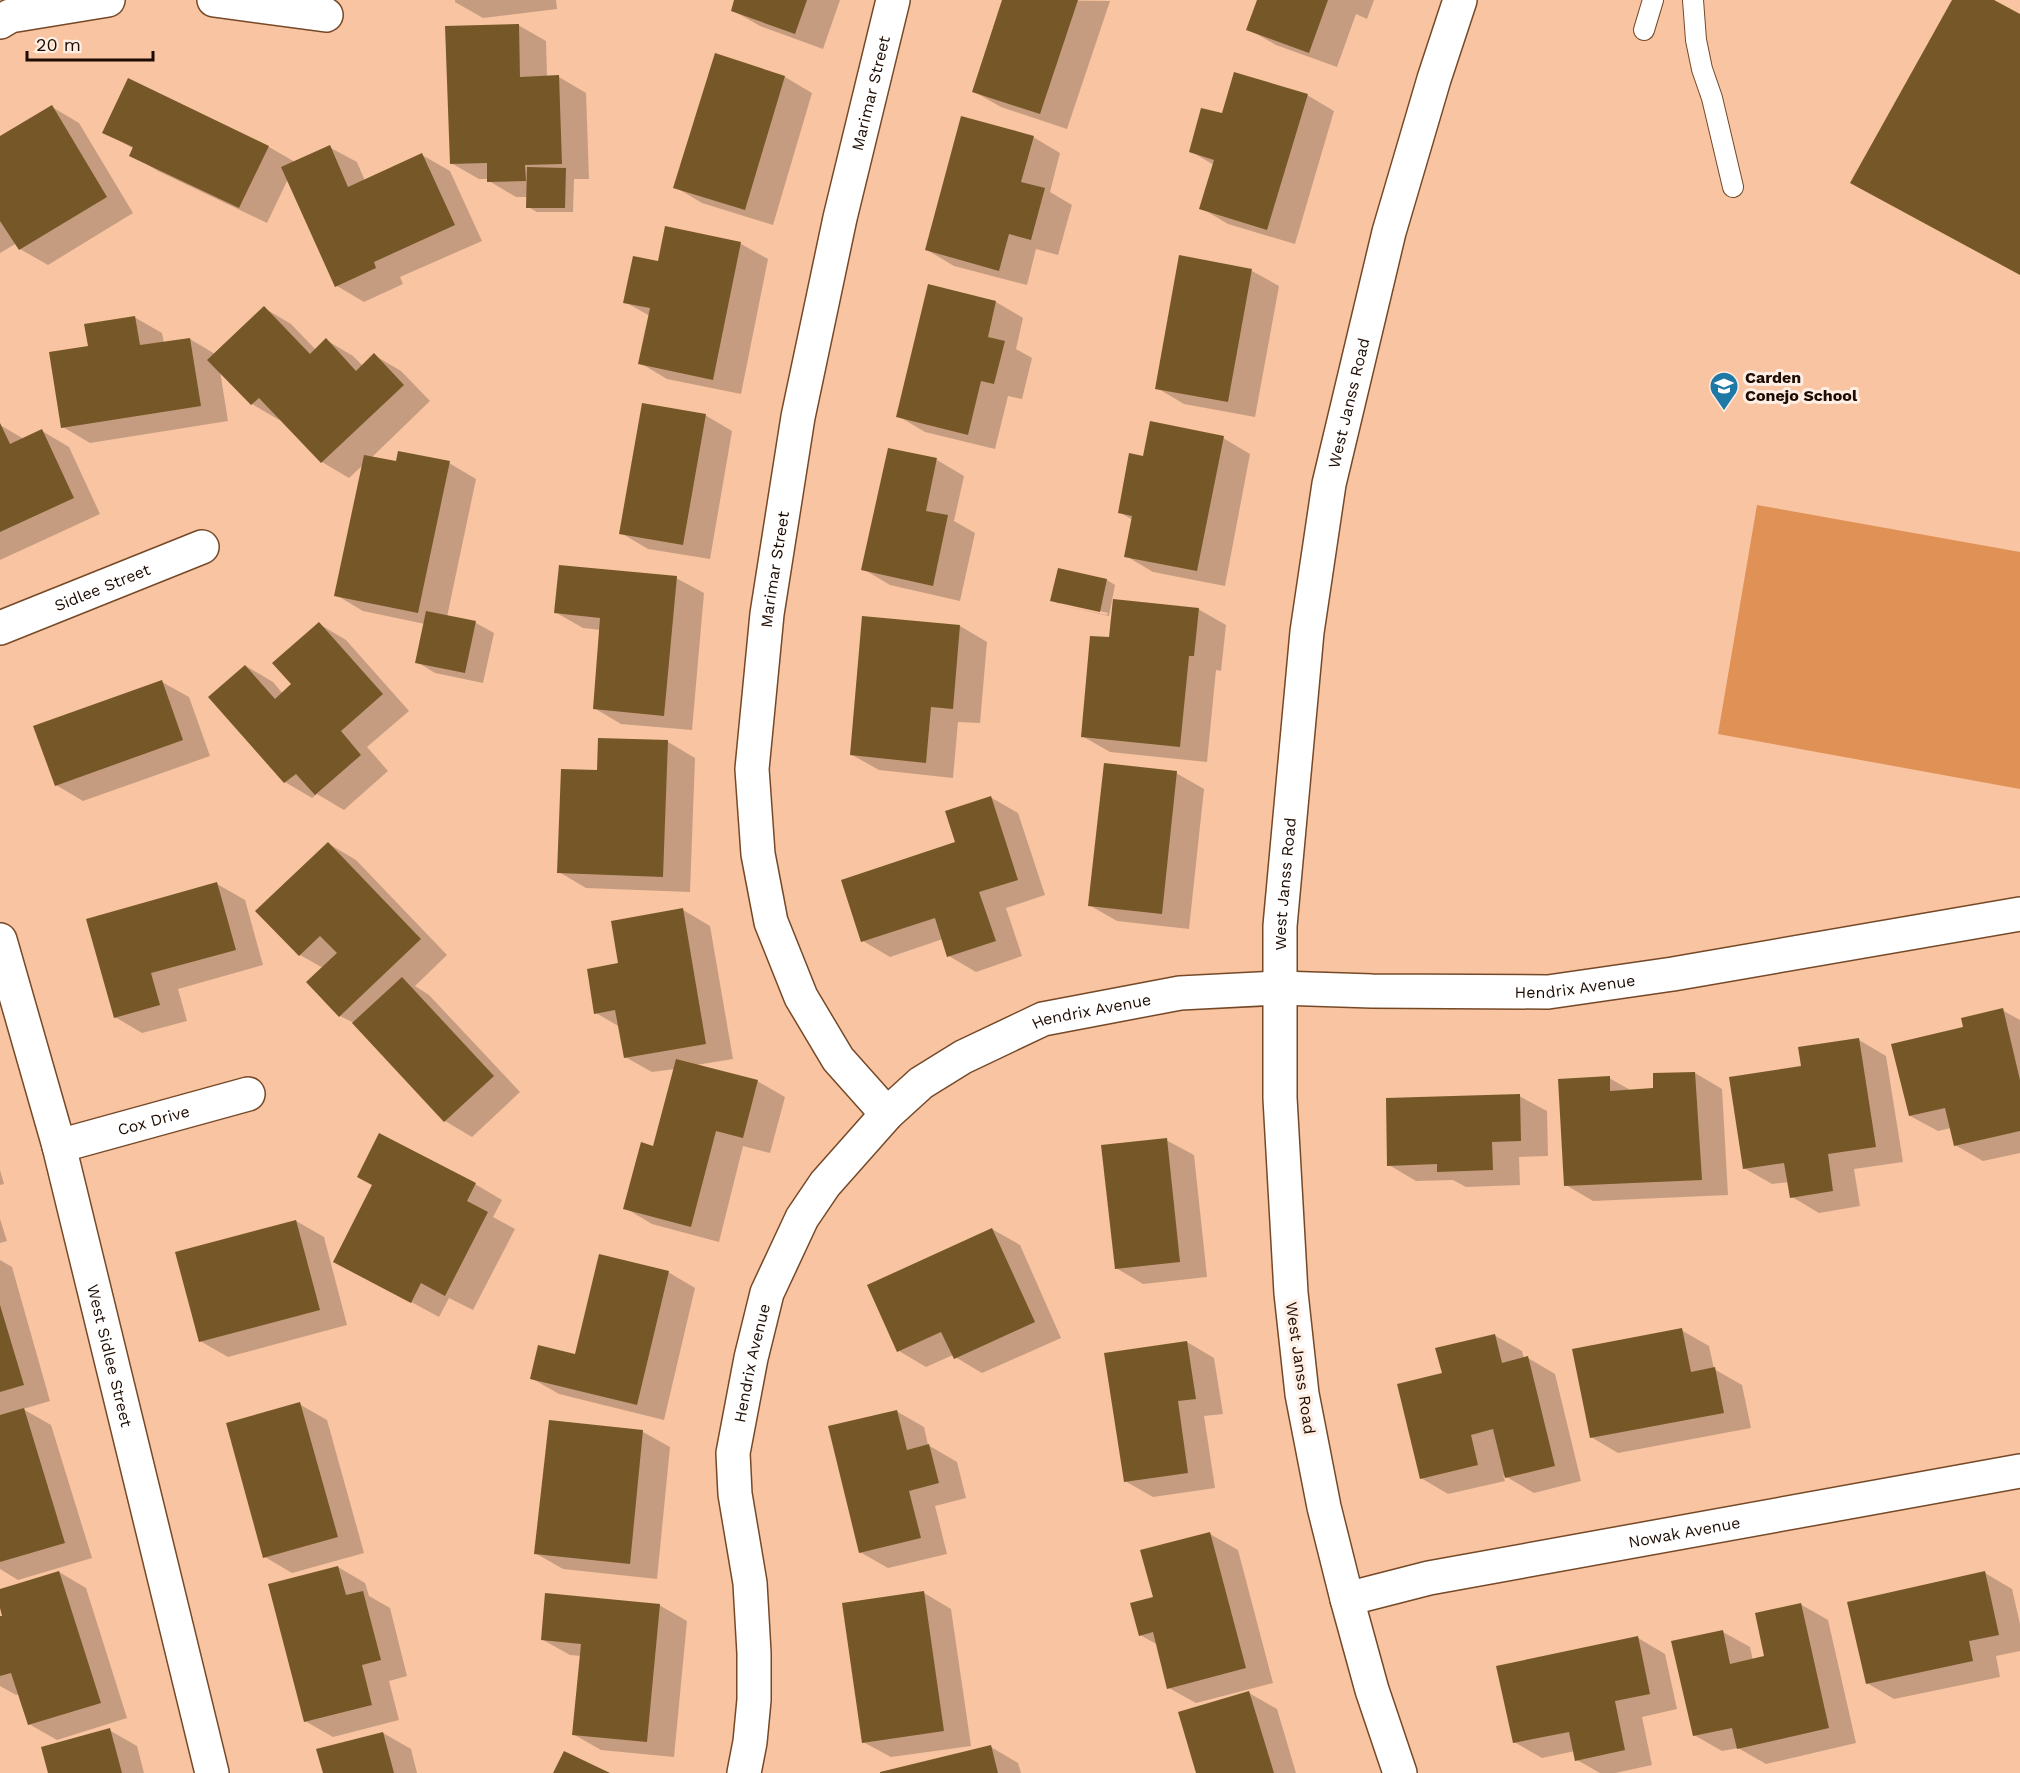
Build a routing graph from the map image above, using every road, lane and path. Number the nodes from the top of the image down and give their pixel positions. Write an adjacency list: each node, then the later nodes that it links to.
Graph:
1 (108, 0): 8 (street)
2 (214, 0): 7 (street)
3 (893, 0): 17 (street, Marimar Street)
4 (1460, 0): 15 (street, West Janss Road)
5 (1653, 0): 9 (lane)
6 (1693, 0): 10 (lane)
7 (326, 15)
8 (0, 22)
9 (1644, 30)
10 (1733, 187)
11 (202, 546): 12 (street, Sidlee Street)
12 (0, 628)
13 (2020, 914): 15 (street, Hendrix Avenue)
14 (0, 940): 18 (street, West Sidlee Street)
15 (1279, 988): 17 (street, Hendrix Avenue); 20 (street, West Janss Road)
16 (248, 1094): 18 (street, Cox Drive)
17 (887, 1113): 22 (street, Hendrix Avenue)
18 (59, 1146): 21 (street, West Sidlee Street)
19 (2020, 1470): 20 (street, Nowak Avenue)
20 (1347, 1599): 23 (street, West Janss Road)
21 (212, 1773)
22 (744, 1773)
23 (1400, 1773)

